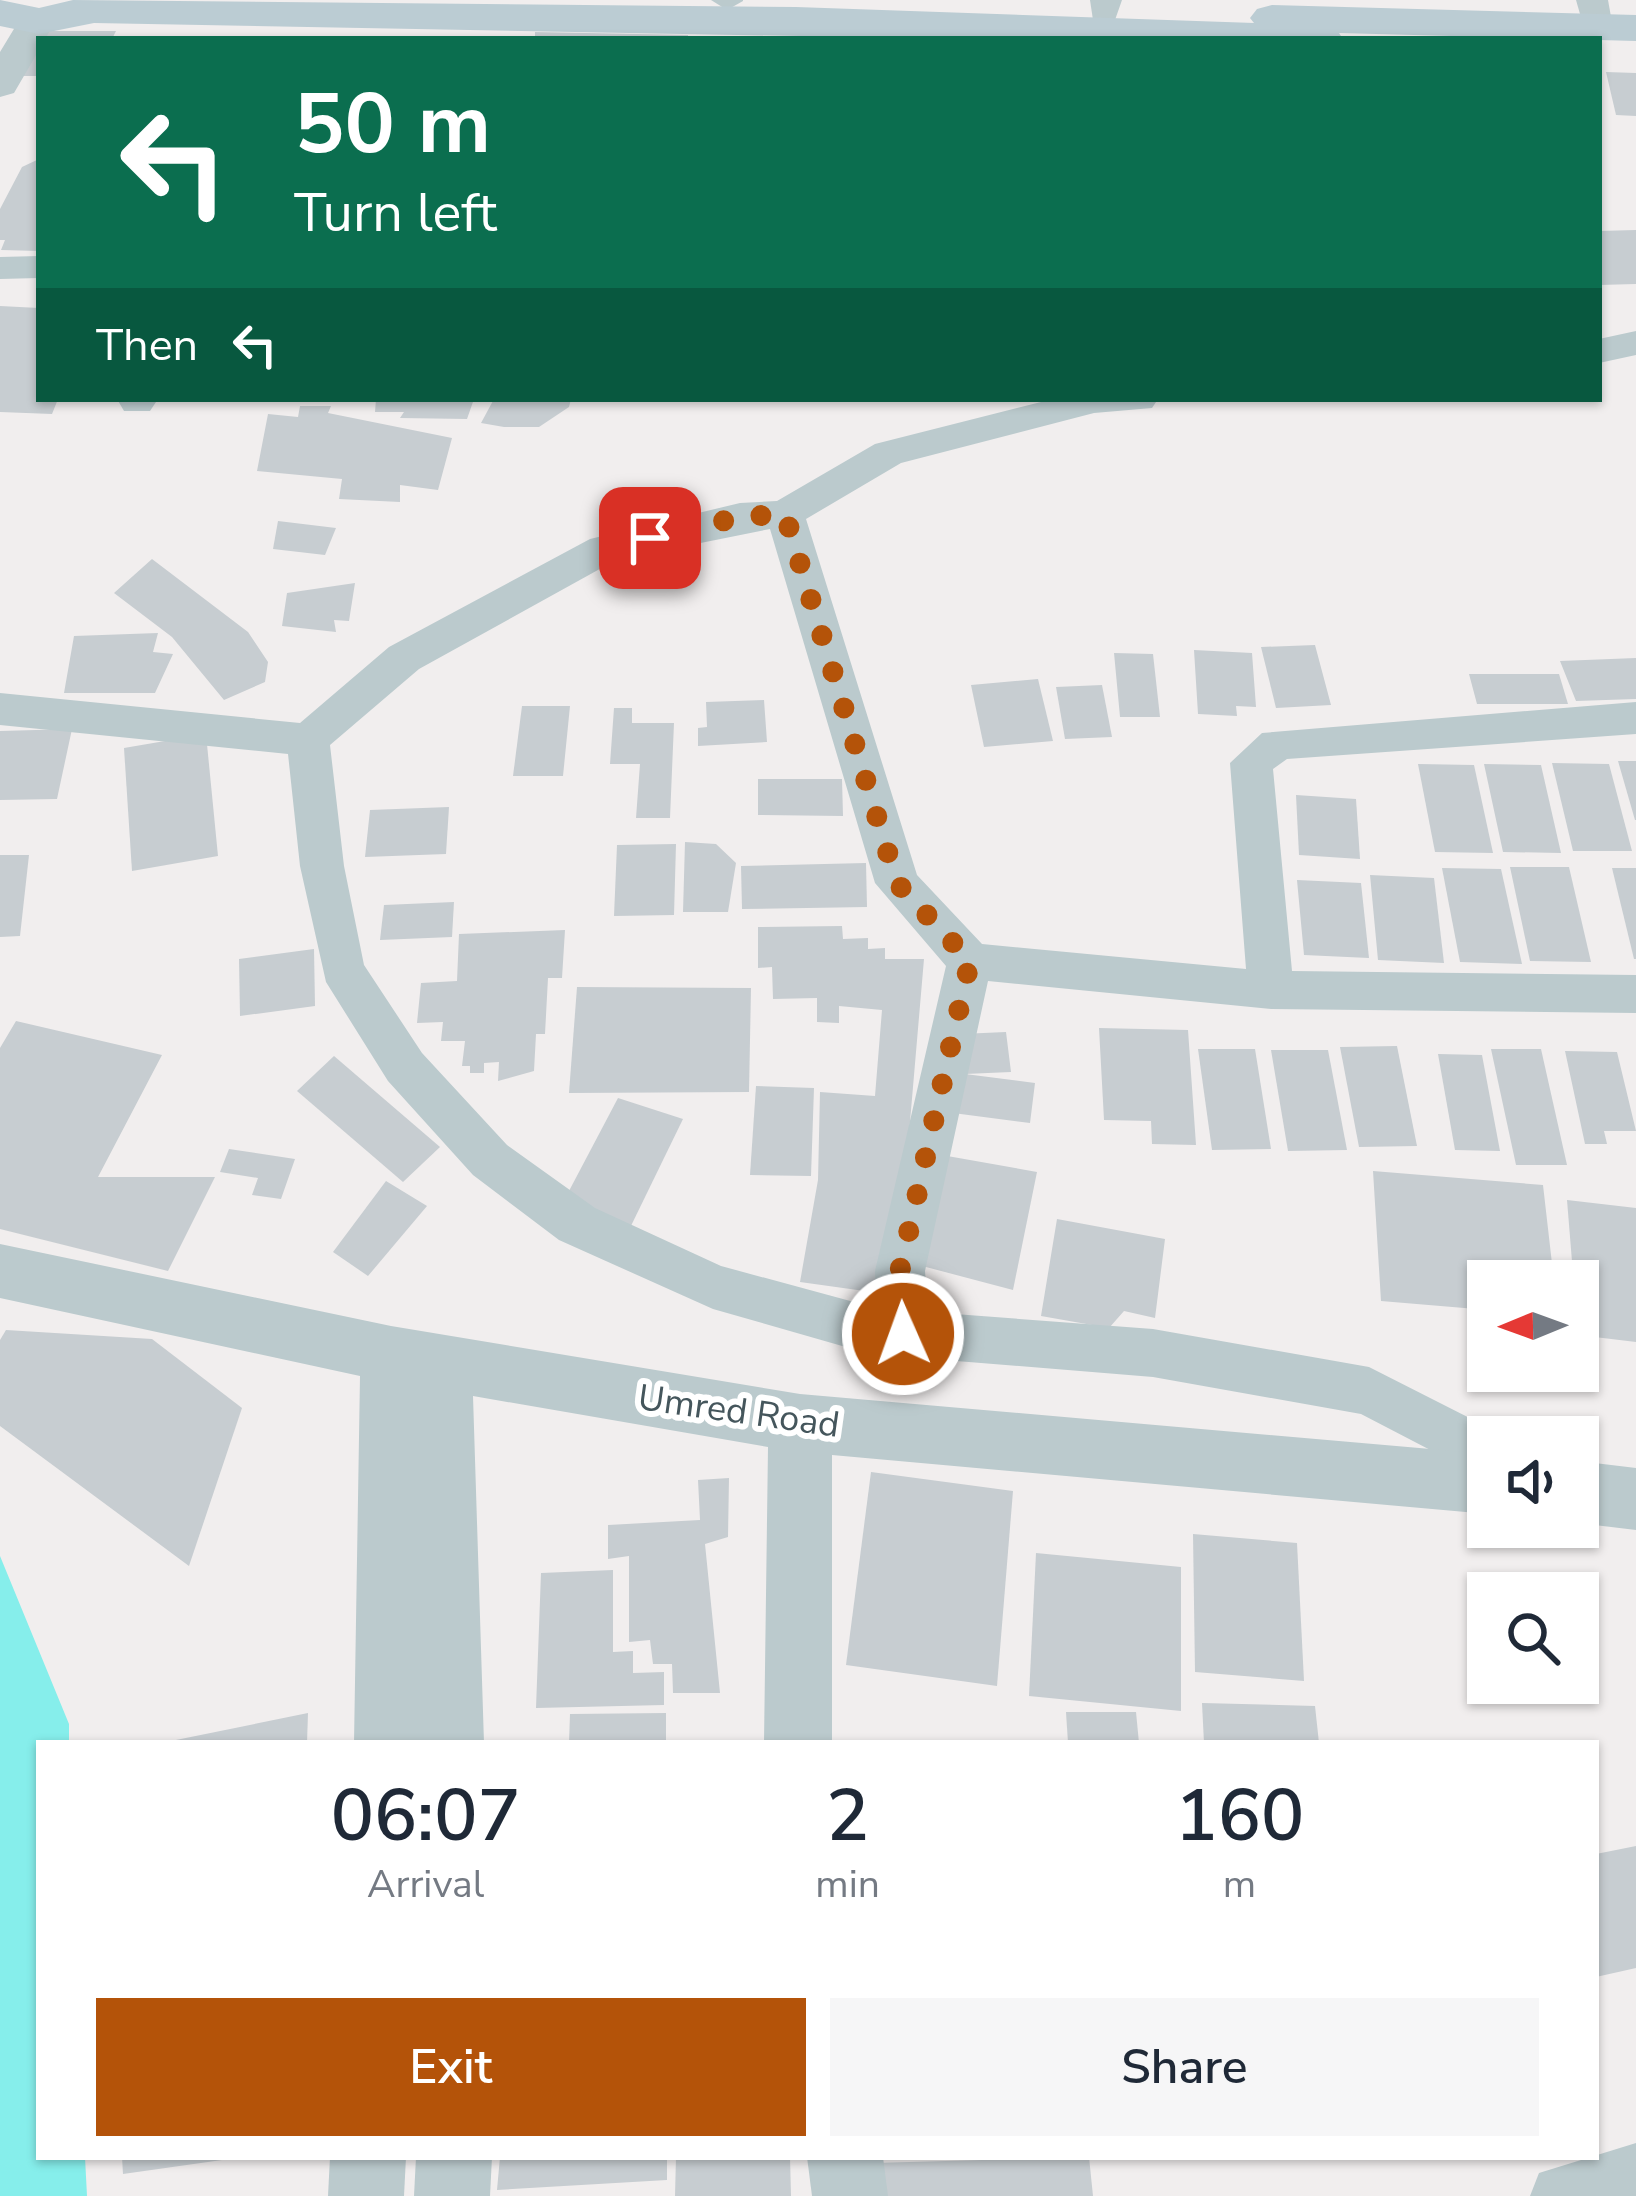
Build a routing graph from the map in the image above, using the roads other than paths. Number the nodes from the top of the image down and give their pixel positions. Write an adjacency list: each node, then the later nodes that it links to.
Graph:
1 (687, 0): 2 (main road)
2 (727, 0): 5 (main road)
3 (96, 5): 4 (main road); 5 (main road)
4 (18, 16): 8 (street)
5 (1114, 21): 6 (main road); 7 (main road)
6 (1612, 30)
7 (1286, 36)
8 (0, 85)
9 (36, 267): 10 (street)
10 (0, 268)
11 (1636, 344): 12 (street)
12 (1602, 350)
13 (1101, 402): 14 (street)
14 (785, 514): 17 (street); 18 (street)
15 (0, 709): 17 (street)
16 (1636, 718): 19 (street)
17 (308, 740): 22 (street)
18 (970, 961): 19 (street); 22 (street)
19 (1271, 991): 20 (street)
20 (1636, 994)
21 (0, 1271): 23 (street, Umred Road)
22 (903, 1334): 25 (street)
23 (416, 1359): 24 (street, Umred Road); 29 (street); 30 (street)
24 (800, 1423): 26 (street, Umred Road); 31 (street)
25 (1467, 1444)
26 (1467, 1482)
27 (1599, 1495): 28 (street)
28 (1636, 1499)
29 (388, 1740)
30 (450, 1740)
31 (798, 1740)
32 (368, 2160): 36 (street)
33 (454, 2160): 37 (street)
34 (845, 2160): 38 (street)
35 (1636, 2175): 39 (street)
36 (366, 2196)
37 (452, 2196)
38 (850, 2196)
39 (1562, 2196)

